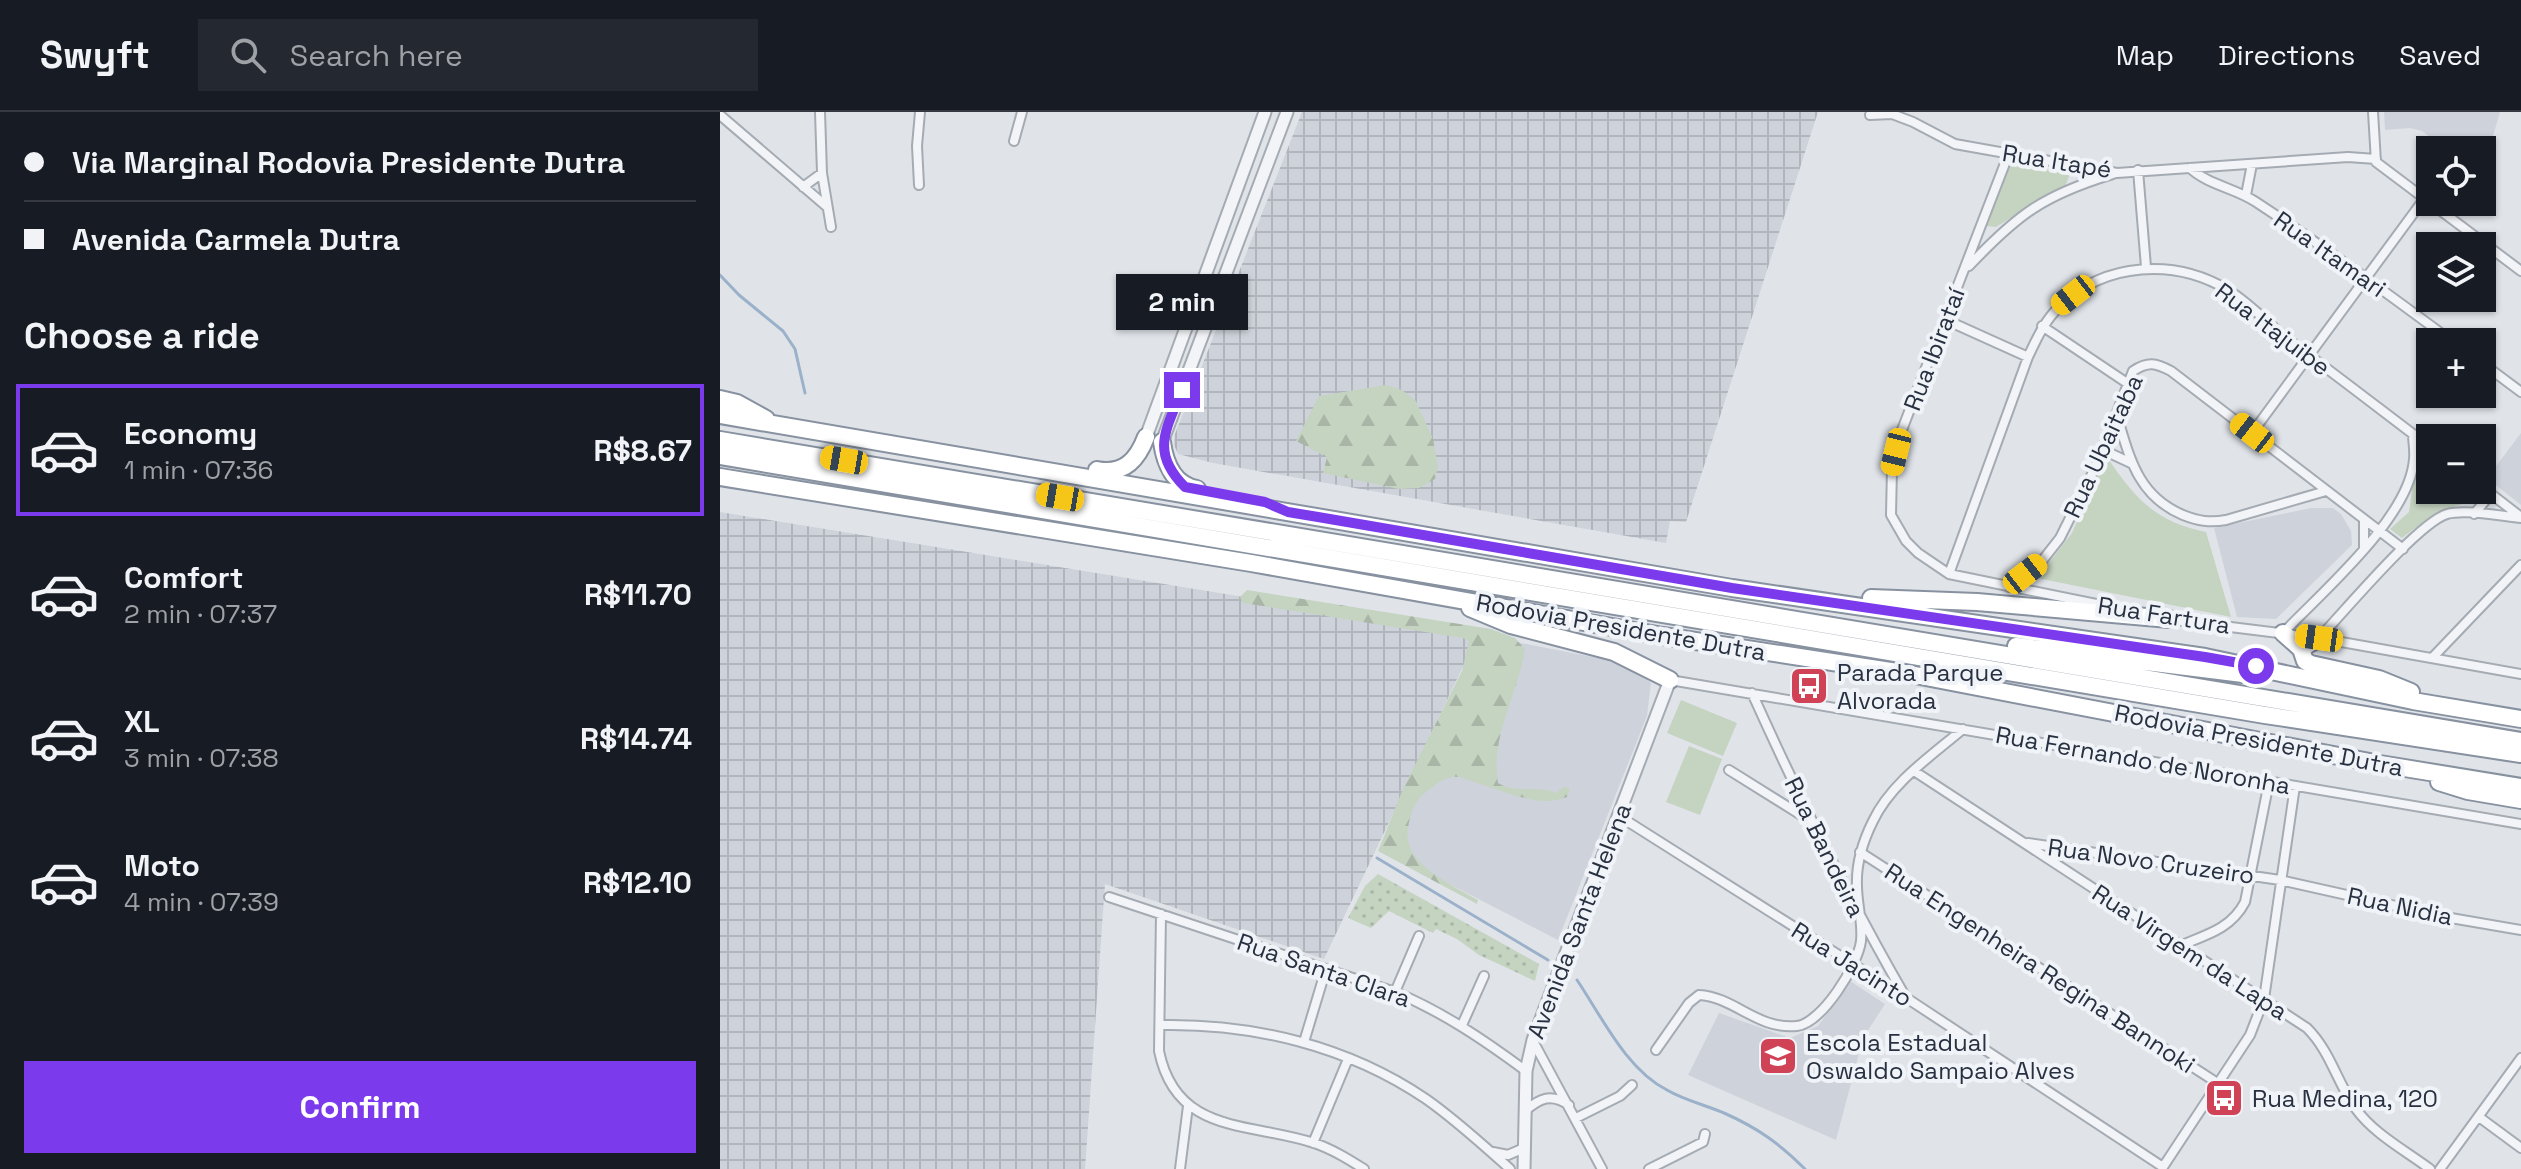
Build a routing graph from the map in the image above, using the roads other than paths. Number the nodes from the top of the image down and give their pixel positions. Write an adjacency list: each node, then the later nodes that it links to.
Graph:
1 (820, 112): 17 (street)
2 (920, 112): 19 (street)
3 (1022, 112): 9 (street)
4 (1265, 112): 47 (street)
5 (1287, 112): 47 (street)
6 (2373, 112): 10 (street)
7 (720, 115): 20 (street)
8 (1870, 115): 11 (street, Rua Itapé)
9 (1014, 141)
10 (2375, 148): 12 (street, Rua Itapé); 13 (street)
11 (2009, 153): 18 (street, Rua Itapé); 28 (street, Rua Ibirataí)
12 (2348, 157): 13 (street, Rua Itapé); 14 (street, Rua Itapé)
13 (2376, 159): 21 (street)
14 (2252, 164): 15 (street, Rua Itapé); 22 (street)
15 (2190, 168): 16 (street, Rua Itapé); 22 (street, Rua Itamari)
16 (2138, 170): 18 (street, Rua Itapé); 27 (street)
17 (822, 173): 20 (street); 23 (street)
18 (2117, 173): 28 (street)
19 (919, 185)
20 (803, 187): 23 (street)
21 (2416, 193)
22 (2246, 195): 30 (street, Rua Itamari)
23 (826, 206): 26 (street)
24 (2416, 210): 30 (street)
25 (2447, 216): 29 (street)
26 (831, 227)
27 (2146, 267): 32 (street, Rua Itajuibe); 34 (street, Rua Itajuibe)
28 (1966, 269): 31 (street, Rua Ibirataí)
29 (2521, 271)
30 (2366, 278): 33 (street, Rua Itamari); 34 (street)
31 (1946, 320): 35 (street); 64 (street, Rua Ibirataí)
32 (2042, 326): 35 (street, Rua Itajuibe); 37 (street)
33 (2434, 328)
34 (2309, 356): 43 (street); 44 (street, Rua Itajuibe)
35 (2028, 357): 64 (street, Rua Itajuibe)
36 (2496, 373): 38 (street)
37 (2130, 385): 41 (street, Rua Ubaitaba); 43 (street, Rua Ubaitaba)
38 (2521, 392)
39 (720, 399): 42 (highway)
40 (720, 415): 42 (highway)
41 (2117, 416): 48 (street, Rua Ubaitaba); 51 (street)
42 (778, 425): 50 (highway)
43 (2252, 433): 53 (street, Rua Ubaitaba)
44 (2413, 434): 45 (street, Rua Itajuibe); 60 (street)
45 (2416, 436)
46 (720, 440): 71 (highway, Rodovia Presidente Dutra)
47 (1154, 440): 50 (highway); 56 (highway)
48 (2103, 450): 51 (street); 65 (street, Rua Ubaitaba)
49 (720, 456): 82 (highway, Rodovia Presidente Dutra)
50 (998, 462): 56 (highway)
51 (2132, 463): 53 (street)
52 (720, 477): 67 (highway, Rodovia Presidente Dutra)
53 (2326, 491): 59 (street, Rua Ubaitaba)
54 (2496, 498): 58 (street)
55 (2482, 504): 57 (street)
56 (1288, 512): 66 (highway)
57 (2474, 514): 58 (street); 62 (street)
58 (2521, 518)
59 (2364, 520): 60 (street, Rua Ubaitaba); 61 (street)
60 (2379, 532): 61 (street); 62 (street, Rua Ubaitaba)
61 (2364, 548): 69 (street)
62 (2403, 549): 70 (street)
63 (2521, 565): 73 (street)
64 (1949, 574): 65 (street, Rua Fartura)
65 (2009, 587): 68 (street, Rua Fartura)
66 (1732, 588): 68 (highway); 74 (highway)
67 (1447, 597): 76 (highway); 83 (highway, Rodovia Presidente Dutra)
68 (2169, 619): 69 (street, Rua Fartura)
69 (2283, 633): 70 (street, Rua Fartura); 72 (highway)
70 (2319, 638): 72 (highway); 73 (street, Rua Fartura)
71 (1973, 649): 74 (highway); 81 (highway, Rodovia Presidente Dutra)
72 (2301, 649): 78 (highway)
73 (2433, 657): 75 (street, Rua Fartura)
74 (2288, 673): 78 (highway)
75 (2521, 674)
76 (1670, 680): 77 (street, Rua Fernando de Noronha); 90 (street, Avenida Santa Helena)
77 (1752, 693): 80 (street, Rua Fernando de Noronha); 91 (street, Rua Bandeira)
78 (2446, 706): 79 (highway)
79 (2521, 719)
80 (1963, 729): 85 (street); 86 (street, Rua Fernando de Noronha)
81 (2521, 741)
82 (2521, 754)
83 (2380, 764): 88 (highway, Rodovia Presidente Dutra); 89 (highway)
84 (1729, 770): 91 (street)
85 (1914, 771): 93 (street, Rua Virgem da Lapa); 94 (street)
86 (2269, 782): 87 (street, Rua Fernando de Noronha); 95 (street)
87 (2295, 786): 92 (street, Rua Fernando de Noronha); 96 (street)
88 (2521, 787)
89 (2521, 800)
90 (1619, 816): 103 (street, Rua Jacinto); 111 (street, Avenida Santa Helena)
91 (1810, 820): 99 (street, Rua Bandeira)
92 (2521, 824)
93 (2023, 842): 95 (street, Rua Novo Cruzeiro); 102 (street, Rua Virgem da Lapa)
94 (1860, 852): 99 (street); 117 (street, Rua Engenheira Regina Bannoki)
95 (2250, 876): 96 (street, Rua Novo Cruzeiro); 102 (street)
96 (2280, 880): 100 (street, Rua Nidia); 108 (street)
97 (1109, 897): 98 (street, Rua Santa Clara)
98 (1161, 914): 104 (street, Rua Santa Clara); 109 (street)
99 (1860, 918): 103 (street); 107 (street, Rua Bandeira)
100 (2521, 930)
101 (1419, 936): 106 (street)
102 (2179, 946): 108 (street, Rua Virgem da Lapa)
103 (1853, 965): 107 (street, Rua Jacinto); 113 (street)
104 (1326, 969): 106 (street, Rua Santa Clara); 112 (street)
105 (1484, 976): 110 (street)
106 (1395, 992): 110 (street, Rua Santa Clara)
107 (1905, 997): 117 (street, Rua Jacinto)
108 (2264, 999): 117 (street); 135 (street, Rua Virgem da Lapa)
109 (1160, 1025): 112 (street); 120 (street)
110 (1462, 1025): 116 (street, Rua Santa Clara)
111 (1533, 1040): 116 (street, Avenida Santa Helena); 119 (street)
112 (1304, 1042): 115 (street)
113 (1656, 1050)
114 (2521, 1058): 122 (street)
115 (1348, 1059): 125 (street); 128 (street)
116 (1526, 1071): 121 (street, Avenida Santa Helena)
117 (2219, 1084)
118 (1632, 1085): 123 (street)
119 (1569, 1105): 121 (street); 123 (street)
120 (1188, 1106): 125 (street); 129 (street)
121 (1524, 1111): 126 (street, Avenida Santa Helena)
122 (2479, 1117): 127 (street); 136 (street)
123 (1576, 1118): 133 (street)
124 (1705, 1134): 134 (street)
125 (1313, 1143): 130 (street)
126 (1524, 1148): 128 (street); 132 (street, Avenida Santa Helena)
127 (2521, 1148)
128 (1489, 1150): 131 (street)
129 (1180, 1169)
130 (1364, 1169)
131 (1510, 1169)
132 (1524, 1169)
133 (1602, 1169)
134 (1649, 1169)
135 (2430, 1169)
136 (2440, 1169)

